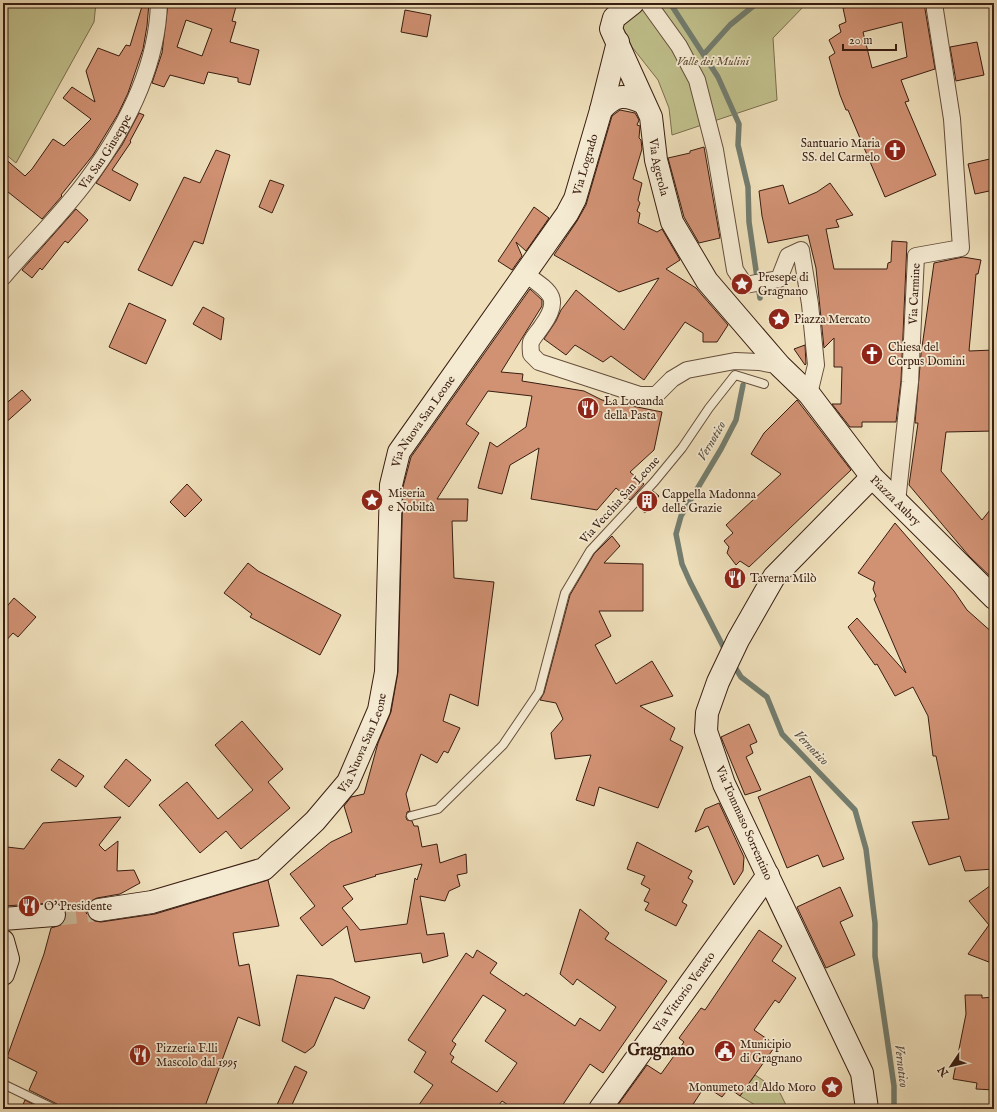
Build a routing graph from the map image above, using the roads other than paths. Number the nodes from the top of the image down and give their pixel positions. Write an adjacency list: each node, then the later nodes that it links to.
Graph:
1 (159, 3): 9 (street, Via San Giuseppe)
2 (648, 3): 12 (street)
3 (935, 3): 14 (street, Via Carmine)
4 (627, 7): 5 (street, Via Agerola)
5 (618, 42): 6 (street, Via Agerola); 7 (street, Via Logrado)
6 (644, 103): 7 (street); 10 (street, Via Agerola)
7 (601, 110): 8 (street, Via Logrado)
8 (524, 273): 10 (street); 18 (street, Via Nuova San Leone)
9 (3, 277)
10 (780, 366): 12 (street)
11 (764, 384): 16 (lane, Via Vecchia San Leone)
12 (809, 394): 13 (street, Piazza Aubry)
13 (872, 477): 14 (street, Piazza Aubry); 17 (street, Via Tommaso Sorrentino)
14 (897, 502): 15 (street, Piazza Aubry)
15 (994, 598)
16 (411, 816)
17 (768, 875): 25 (street, Via Vittorio Veneto); 26 (street, Via Tommaso Sorrentino)
18 (99, 910)
19 (54, 914): 20 (street)
20 (3, 919)
21 (3, 941): 22 (street)
22 (3, 974)
23 (3, 1084): 24 (lane)
24 (55, 1109)
25 (600, 1109)
26 (867, 1109)

